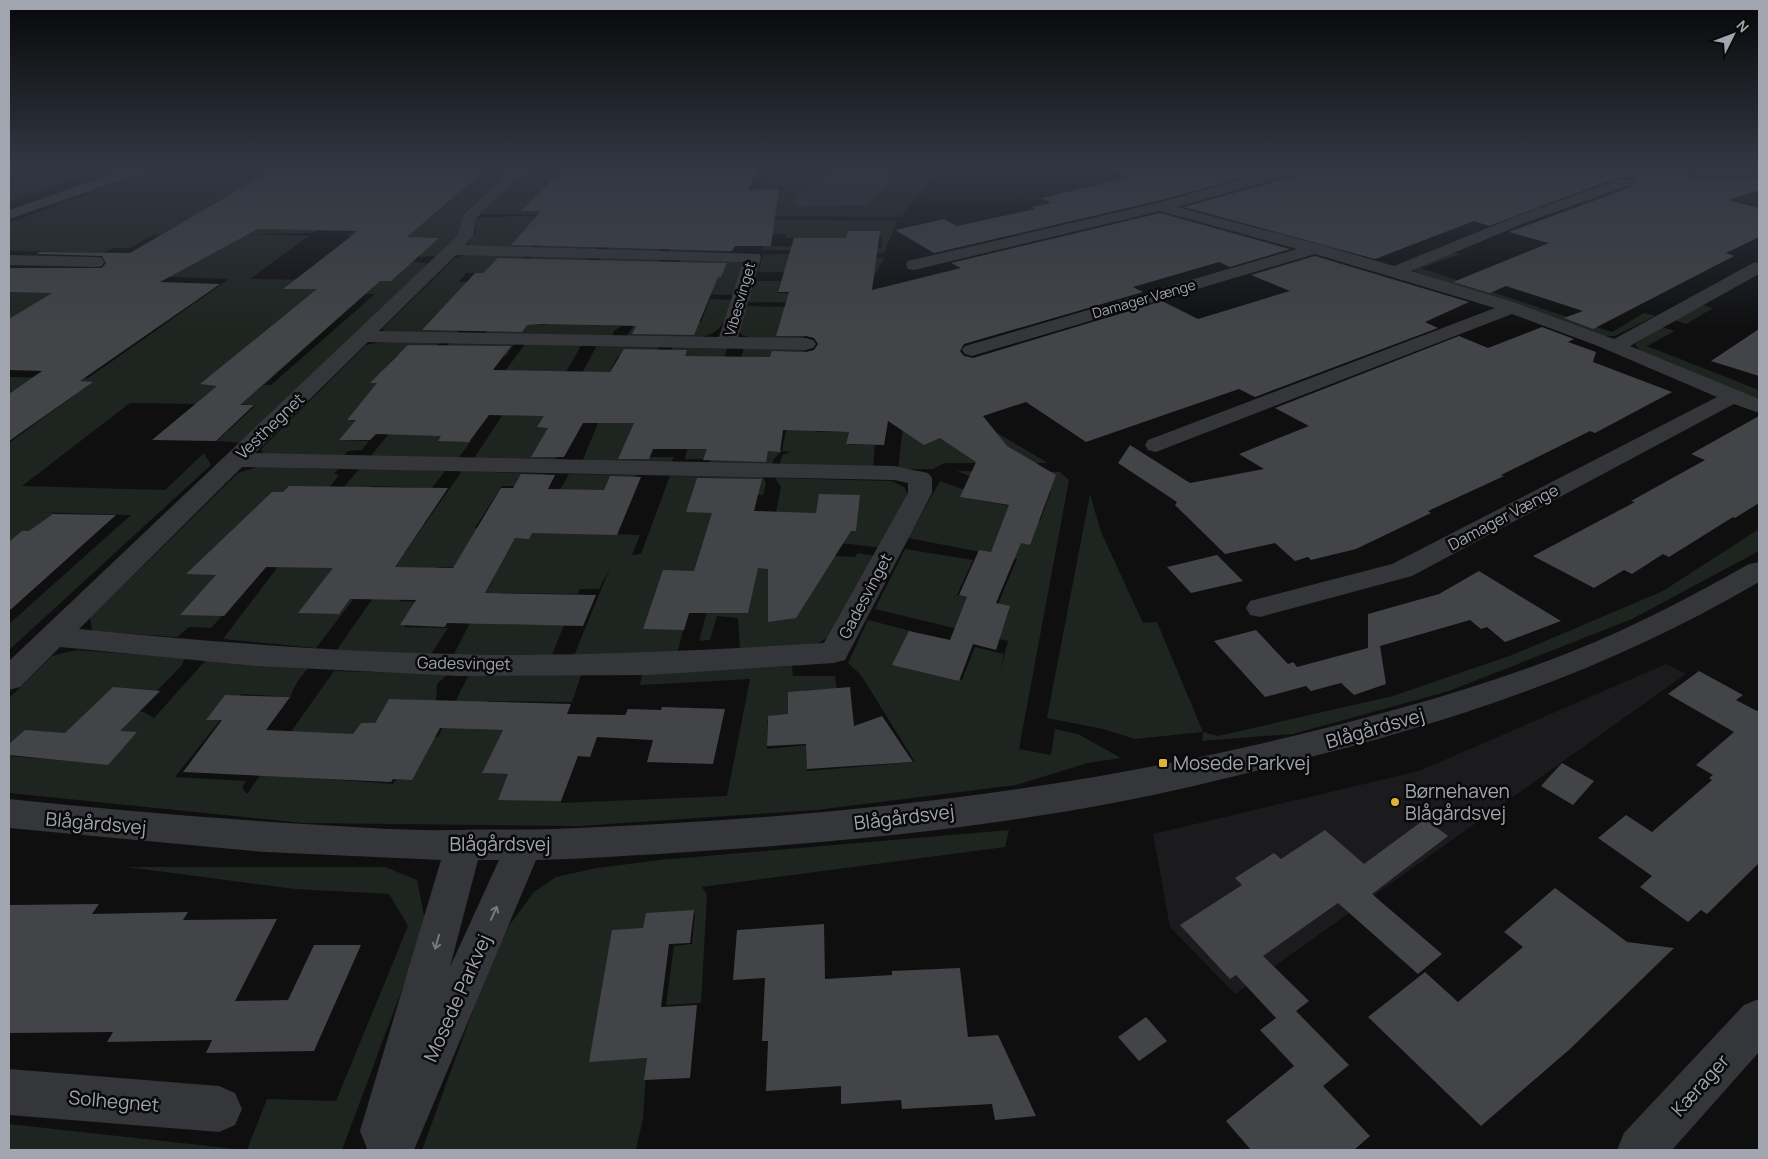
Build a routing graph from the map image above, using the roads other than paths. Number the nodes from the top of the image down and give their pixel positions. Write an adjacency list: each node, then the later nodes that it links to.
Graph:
1 (468, 221): 6 (street, Vesthegnet)
2 (1100, 221): 9 (street)
3 (1214, 221): 5 (street)
4 (1519, 221): 11 (street)
5 (1316, 248): 11 (street); 17 (street, Damager Vænge)
6 (452, 250): 13 (street, Vesthegnet); 14 (street, Vibesvinget)
7 (9, 260): 8 (street)
8 (96, 262)
9 (914, 265)
10 (1759, 267): 16 (street)
11 (1396, 271): 12 (street)
12 (1511, 308): 16 (street); 20 (street)
13 (363, 336): 14 (street, Vibesvinget); 21 (street, Vesthegnet)
14 (727, 343): 15 (street, Vibesvinget)
15 (806, 344)
16 (1615, 346): 18 (street)
17 (972, 350)
18 (1734, 396): 19 (street); 23 (street, Damager Vænge)
19 (1759, 407)
20 (1156, 445)
21 (235, 460): 24 (street, Vesthegnet); 24 (street, Gadesvinget)
22 (1759, 570): 28 (street, Blågårdsvej)
23 (1260, 608)
24 (53, 636): 25 (street, Vesthegnet)
25 (9, 679)
26 (9, 814): 27 (street, Blågårdsvej)
27 (464, 844): 28 (street, Blågårdsvej); 32 (street, Mosede Parkvej, one-way to 32)
28 (524, 846): 33 (street, Mosede Parkvej, one-way to 28)
29 (1759, 1020): 34 (street, Kærager)
30 (9, 1092): 31 (street, Solhegnet)
31 (220, 1109)
32 (378, 1150)
33 (390, 1150)
34 (1641, 1150)

